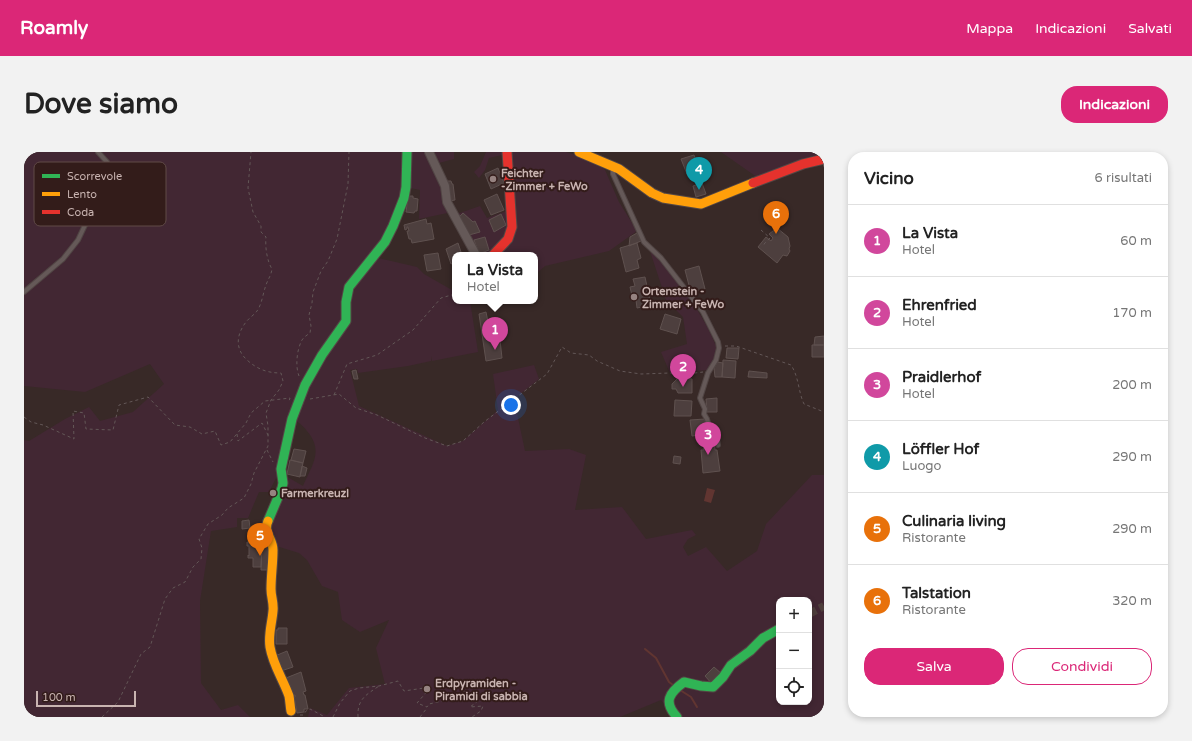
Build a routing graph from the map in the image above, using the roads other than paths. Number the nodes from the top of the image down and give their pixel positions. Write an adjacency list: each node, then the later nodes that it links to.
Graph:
1 (98, 152): 7 (lane)
2 (407, 152): 15 (street)
3 (429, 152): 10 (street)
4 (507, 152): 11 (street)
5 (579, 152): 8 (street)
6 (824, 159): 8 (street)
7 (107, 162)
8 (613, 167): 13 (lane)
9 (85, 226): 12 (lane)
10 (474, 252)
11 (496, 252)
12 (24, 292)
13 (718, 445)
14 (776, 631): 16 (street)
15 (291, 711)
16 (677, 717)

